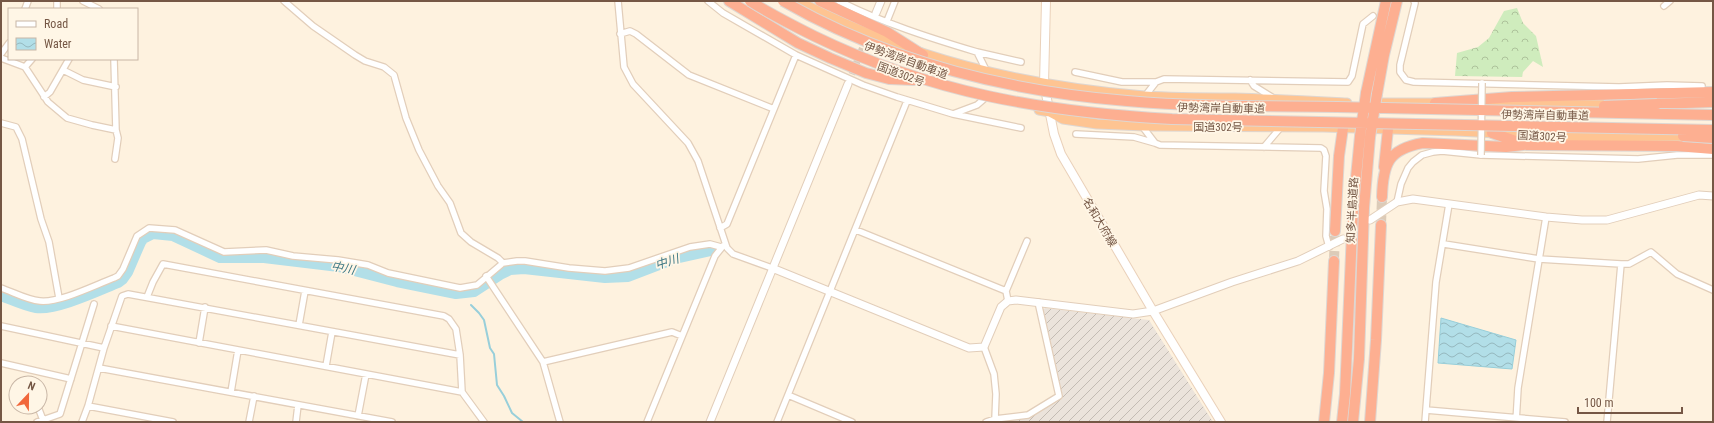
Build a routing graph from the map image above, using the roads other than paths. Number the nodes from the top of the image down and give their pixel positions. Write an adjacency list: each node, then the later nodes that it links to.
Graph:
1 (83, 1): 20 (street)
2 (284, 1): 101 (street)
3 (618, 1): 24 (street)
4 (708, 1): 28 (street)
5 (729, 1): 39 (highway)
6 (747, 1): 39 (highway, 国道302号)
7 (750, 1): 66 (highway, 伊勢湾岸自動車道, bridge)
8 (783, 1): 59 (highway, 伊勢湾岸自動車道, bridge)
9 (798, 1): 29 (highway)
10 (820, 1): 18 (highway)
11 (881, 1): 21 (street)
12 (896, 1): 23 (street)
13 (1046, 1): 44 (main road, 名和大府線)
14 (1386, 1): 74 (highway, 知多半島道路, bridge)
15 (1397, 1): 74 (highway, 知多半島道路, bridge)
16 (1414, 1): 42 (street)
17 (1670, 1): 19 (street)
18 (838, 5): 23 (street); 29 (highway)
19 (1664, 6)
20 (98, 8)
21 (876, 13)
22 (1372, 16): 40 (street)
23 (887, 22): 26 (street)
24 (620, 34): 58 (street); 91 (street)
25 (8, 45): 27 (street)
26 (977, 52): 34 (street); 37 (street)
27 (1, 54)
28 (796, 55): 52 (street); 58 (street)
29 (923, 55): 37 (highway)
30 (1, 58): 35 (street)
31 (31, 60): 35 (street)
32 (68, 60): 36 (street)
33 (114, 60): 46 (street)
34 (1021, 62)
35 (25, 67): 49 (street)
36 (63, 70): 46 (street); 49 (street)
37 (987, 72): 44 (highway)
38 (1075, 72): 41 (street)
39 (914, 80): 50 (highway, 国道302号)
40 (1250, 80): 41 (street); 51 (street)
41 (1156, 82): 48 (street)
42 (1482, 83): 45 (street); 80 (street, bridge)
43 (848, 84): 103 (street)
44 (1044, 84): 48 (highway); 60 (main road, 名和大府線)
45 (1702, 86)
46 (116, 87): 70 (street)
47 (1713, 92): 56 (highway)
48 (1144, 96): 51 (highway)
49 (44, 97): 70 (street)
50 (984, 99): 60 (highway, 国道302号); 61 (street)
51 (1276, 99): 54 (highway)
52 (907, 101): 61 (street); 92 (street)
53 (1713, 102): 59 (highway, bridge)
54 (1348, 103): 55 (highway); 68 (highway)
55 (1391, 103): 56 (highway); 69 (highway)
56 (1435, 103): 57 (highway)
57 (1713, 106)
58 (774, 110): 91 (street)
59 (1498, 111): 62 (highway, 伊勢湾岸自動車道, bridge)
60 (1050, 112): 64 (highway, 国道302号); 116 (main road, 名和大府線)
61 (953, 114): 67 (street)
62 (1713, 115)
63 (1, 123): 111 (street)
64 (1142, 126): 65 (highway, 国道302号); 76 (street)
65 (1282, 127): 68 (highway, 国道302号); 78 (street)
66 (1569, 127): 71 (highway, 伊勢湾岸自動車道, bridge); 75 (highway, bridge)
67 (1021, 128)
68 (1344, 128): 69 (highway, 国道302号); 93 (highway)
69 (1388, 129): 72 (highway, 国道302号); 83 (highway)
70 (116, 130): 82 (street)
71 (1713, 130)
72 (1492, 133): 75 (highway, 国道302号); 77 (highway)
73 (1076, 134): 76 (street)
74 (1365, 137): 160 (highway, 知多半島道路); 161 (highway, 知多半島道路)
75 (1713, 137)
76 (1155, 143): 78 (street)
77 (1527, 145): 79 (highway); 83 (highway)
78 (1264, 147): 98 (street)
79 (1713, 148)
80 (1481, 155): 81 (street); 86 (street)
81 (1713, 155)
82 (115, 159)
83 (1382, 176): 85 (highway)
84 (1713, 196): 88 (street)
85 (1382, 197)
86 (1397, 202): 87 (street); 89 (street)
87 (1450, 204): 88 (street); 96 (street)
88 (1546, 217): 99 (street)
89 (1370, 220)
90 (1381, 225): 162 (highway)
91 (720, 228): 97 (street)
92 (856, 230): 108 (street); 109 (street)
93 (1336, 231)
94 (1343, 239): 98 (street)
95 (1027, 241): 108 (street)
96 (1444, 244): 99 (street); 140 (street)
97 (723, 246): 101 (street); 103 (street); 121 (street)
98 (1329, 247): 116 (street)
99 (1539, 259): 102 (street); 144 (street)
100 (1334, 261): 159 (highway)
101 (503, 263): 104 (street)
102 (1621, 264): 106 (street); 165 (street)
103 (772, 268): 109 (street); 154 (street)
104 (486, 276): 111 (street); 128 (street)
105 (1, 288): 111 (street)
106 (1713, 290)
107 (305, 291): 110 (street); 117 (street); 127 (street)
108 (1006, 291): 112 (street)
109 (830, 293): 124 (street); 136 (street)
110 (147, 297): 115 (street); 119 (street)
111 (59, 298)
112 (1008, 301): 113 (street); 124 (street)
113 (1038, 302): 116 (street); 142 (street)
114 (94, 304): 123 (street)
115 (206, 307): 117 (street); 122 (street)
116 (1153, 311): 158 (main road, 名和大府線)
117 (299, 325): 120 (street)
118 (1, 326): 123 (street)
119 (111, 326): 122 (street); 125 (street)
120 (332, 332): 127 (street); 130 (street)
121 (682, 336): 128 (street); 153 (street)
122 (199, 343): 126 (street)
123 (83, 344): 125 (street); 133 (street)
124 (984, 347): 142 (street)
125 (104, 348): 131 (street)
126 (238, 350): 130 (street); 134 (street)
127 (460, 355): 135 (street)
128 (544, 362): 152 (street)
129 (1, 363): 133 (street)
130 (326, 366): 132 (street)
131 (99, 368): 134 (street); 139 (street)
132 (366, 374): 135 (street); 141 (street)
133 (71, 379): 145 (street)
134 (231, 392): 137 (street)
135 (462, 392): 151 (street)
136 (788, 395): 155 (street); 156 (street)
137 (254, 396): 138 (street); 148 (street)
138 (298, 405): 141 (street); 149 (street)
139 (88, 406): 146 (street); 147 (street)
140 (1426, 410): 144 (street); 163 (street)
141 (358, 416): 143 (street)
142 (995, 419): 157 (street)
143 (367, 420): 150 (street)
144 (1516, 420): 164 (street)
145 (40, 421)
146 (82, 422)
147 (173, 422)
148 (249, 422)
149 (296, 422)
150 (392, 422)
151 (484, 422)
152 (560, 422)
153 (647, 422)
154 (710, 422)
155 (777, 422)
156 (852, 422)
157 (986, 422)
158 (1221, 422)
159 (1324, 422)
160 (1342, 422)
161 (1352, 422)
162 (1370, 422)
163 (1425, 422)
164 (1565, 422)
165 (1607, 422)

